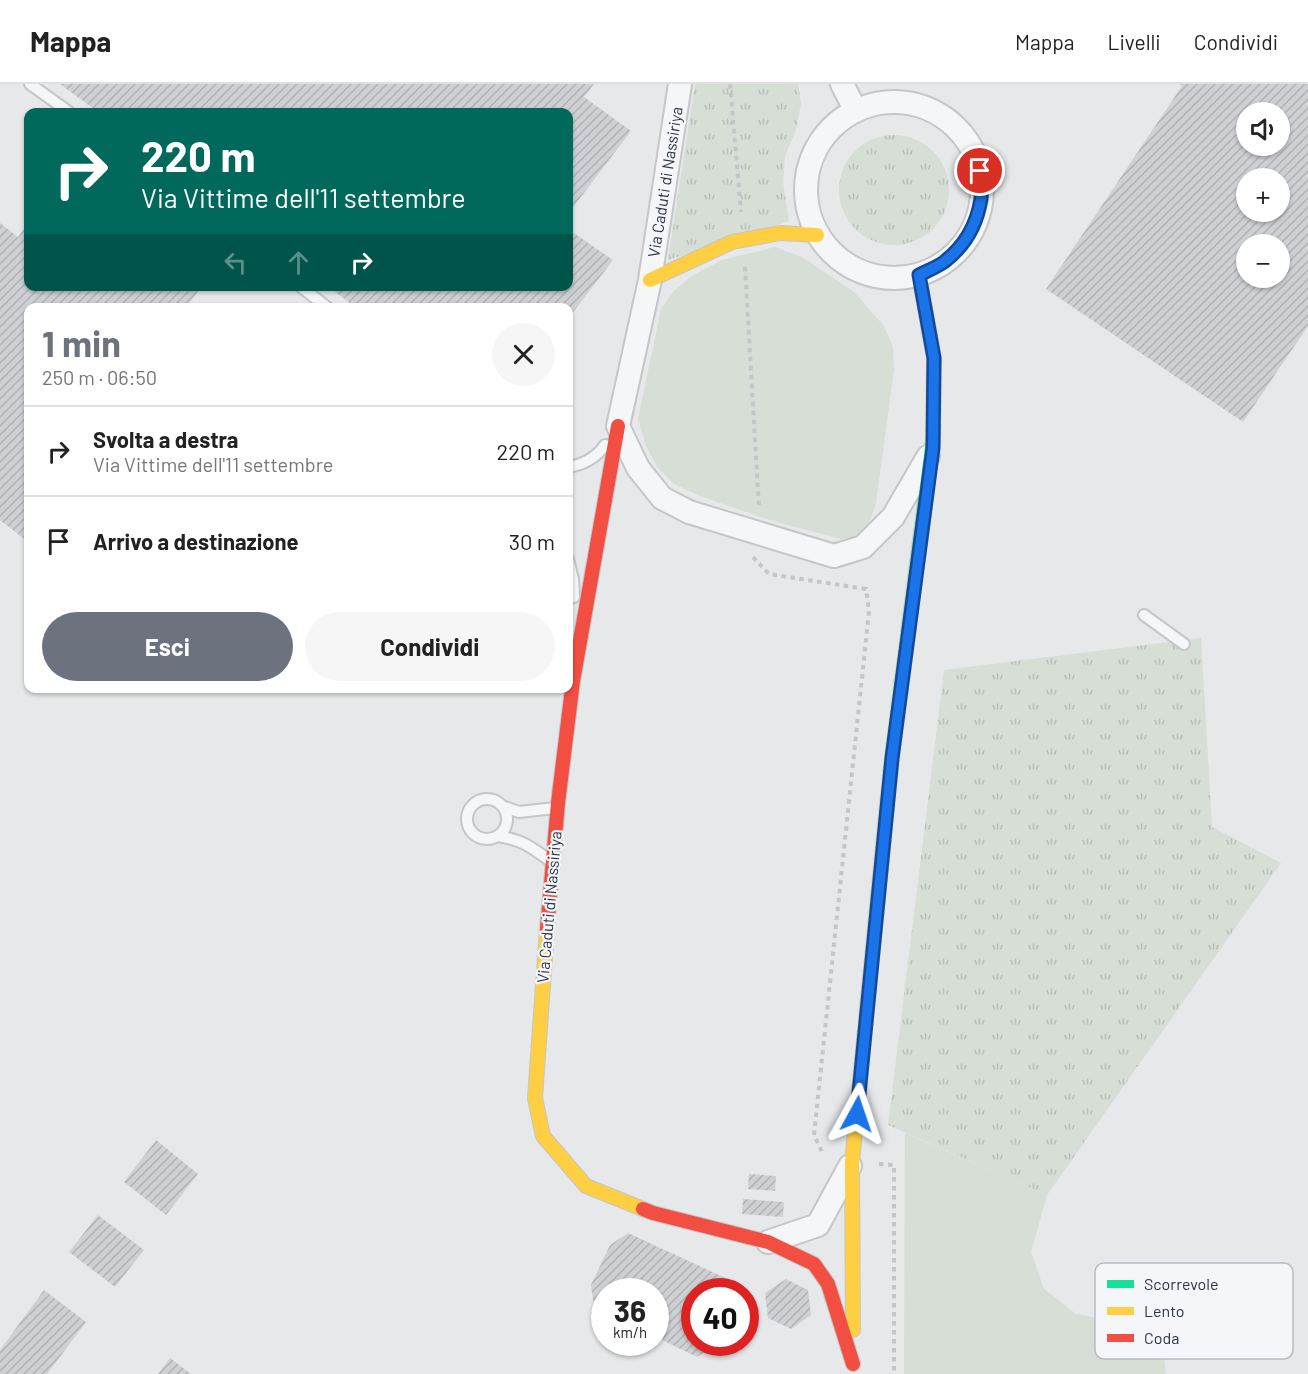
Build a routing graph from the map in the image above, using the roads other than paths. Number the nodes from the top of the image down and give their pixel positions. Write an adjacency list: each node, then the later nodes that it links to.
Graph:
1 (30, 84): 4 (lane)
2 (680, 84): 8 (street, Via Caduti di Nassiriya)
3 (842, 84): 5 (street)
4 (63, 108)
5 (855, 111): 6 (street); 7 (street)
6 (817, 235): 7 (street); 8 (street, Via Caduti di Nassiriya)
7 (919, 275): 12 (street)
8 (650, 280): 11 (street, Via Caduti di Nassiriya)
9 (306, 291): 10 (lane)
10 (322, 303)
11 (618, 426): 12 (street); 13 (lane); 16 (street, Via Caduti di Nassiriya)
12 (933, 448): 24 (street)
13 (573, 466)
14 (573, 579): 16 (lane)
15 (1144, 615): 17 (lane)
16 (579, 644): 18 (street, Via Caduti di Nassiriya)
17 (1184, 644)
18 (573, 685)
19 (572, 693): 21 (street, Via Caduti di Nassiriya)
20 (502, 806): 21 (lane); 22 (lane); 22 (lane)
21 (558, 807): 23 (street, Via Caduti di Nassiriya)
22 (498, 836): 23 (lane)
23 (553, 863): 25 (street, Via Caduti di Nassiriya)
24 (852, 1162): 25 (street); 26 (street)
25 (768, 1242): 26 (street, Via Caduti di Nassiriya)
26 (853, 1369)

